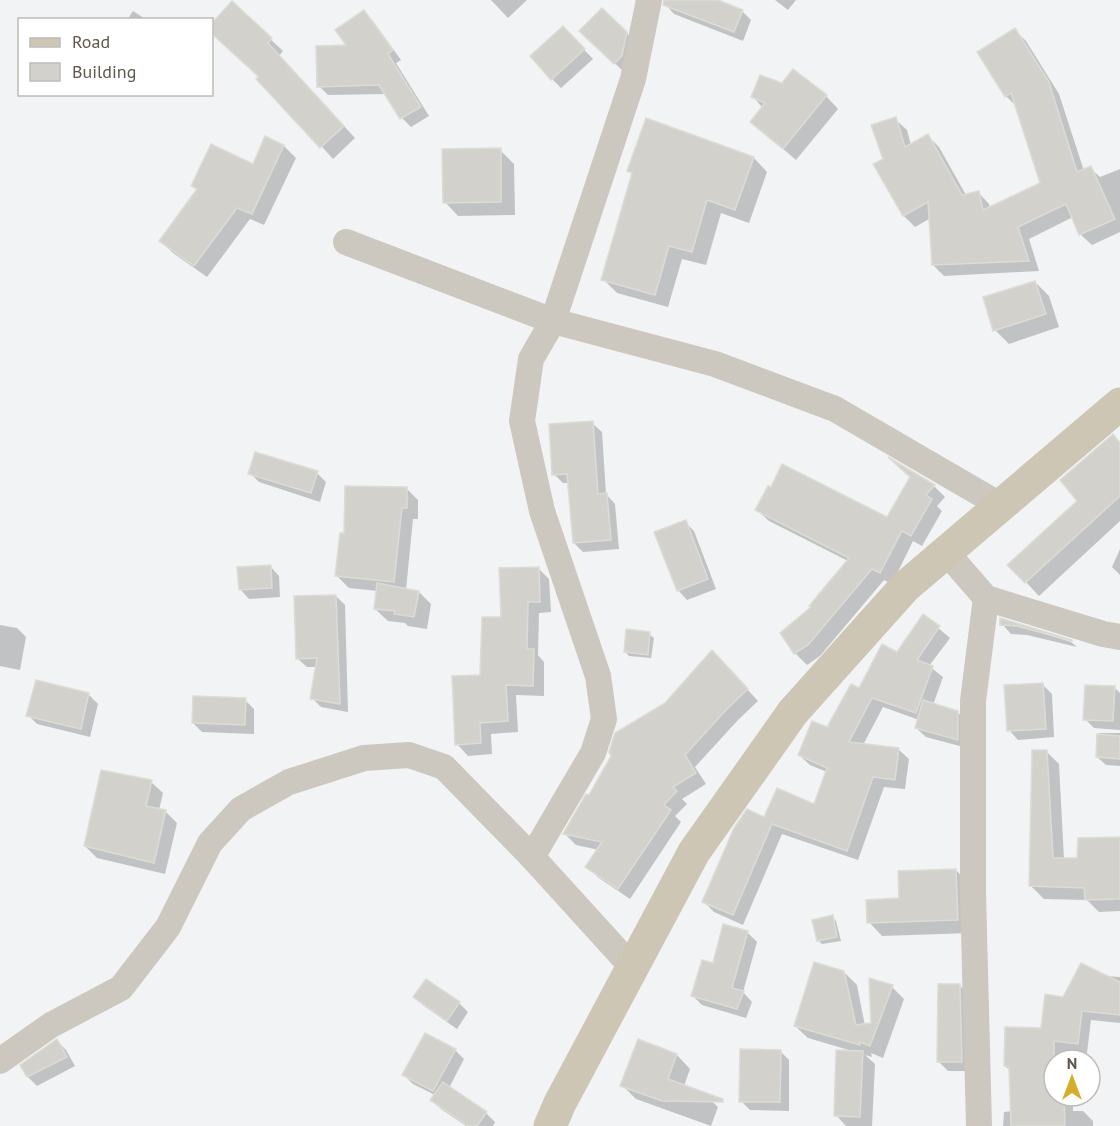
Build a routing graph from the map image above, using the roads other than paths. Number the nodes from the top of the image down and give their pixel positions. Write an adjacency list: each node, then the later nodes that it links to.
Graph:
1 (649, 0): 3 (street)
2 (346, 242): 3 (street)
3 (553, 321): 5 (street); 9 (street)
4 (1120, 404): 5 (main road)
5 (1000, 505): 6 (main road)
6 (946, 552): 7 (street); 10 (main road)
7 (986, 598): 8 (street); 13 (street)
8 (1120, 637)
9 (532, 857): 10 (street); 11 (street)
10 (632, 968): 12 (main road)
11 (0, 1061)
12 (550, 1126)
13 (979, 1126)

